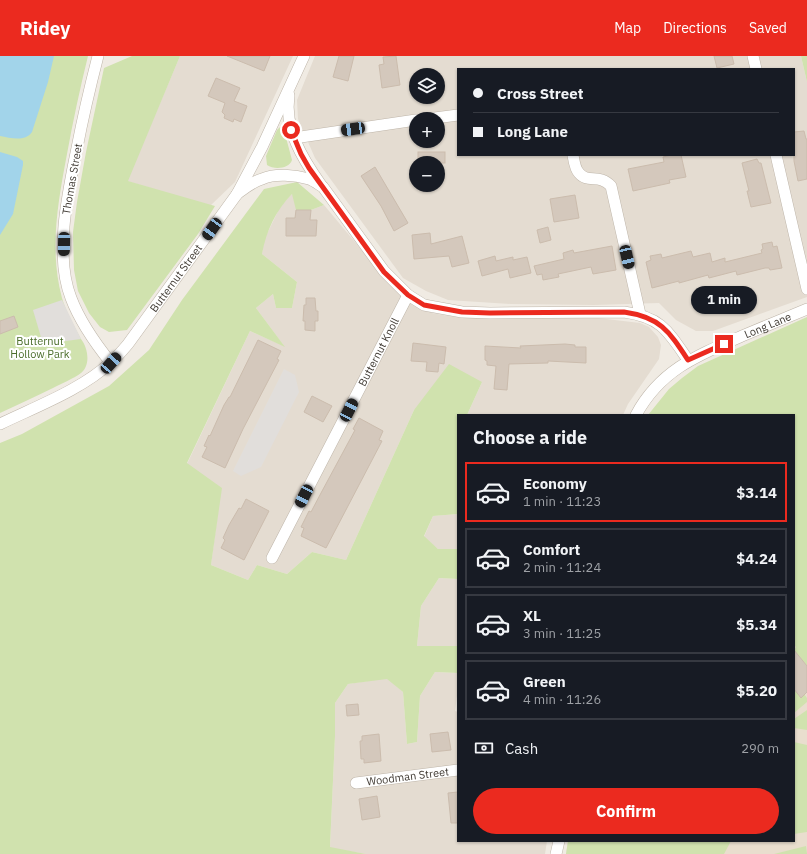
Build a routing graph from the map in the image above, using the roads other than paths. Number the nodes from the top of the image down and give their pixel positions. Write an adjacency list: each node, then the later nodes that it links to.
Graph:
1 (98, 56): 19 (street, Thomas Street)
2 (304, 56): 5 (street, Butternut Street)
3 (752, 56): 4 (street)
4 (756, 68)
5 (292, 81): 9 (street); 13 (street, Butternut Street)
6 (457, 115): 7 (street)
7 (445, 117)
8 (409, 121): 9 (street)
9 (294, 138): 12 (street)
10 (573, 156): 17 (street)
11 (776, 156): 14 (street)
12 (323, 187): 13 (street); 15 (street)
13 (237, 194): 19 (street, Butternut Street)
14 (807, 289)
15 (408, 295): 17 (street); 22 (street, Butternut Knoll)
16 (807, 309): 18 (street, Long Lane)
17 (640, 314): 18 (street)
18 (688, 360): 20 (street, Long Lane)
19 (111, 363): 21 (street, Butternut Street)
20 (637, 414)
21 (0, 424)
22 (272, 558)
23 (457, 770): 24 (street, Woodman Street)
24 (356, 783)
25 (559, 842): 26 (street)
26 (556, 854)

